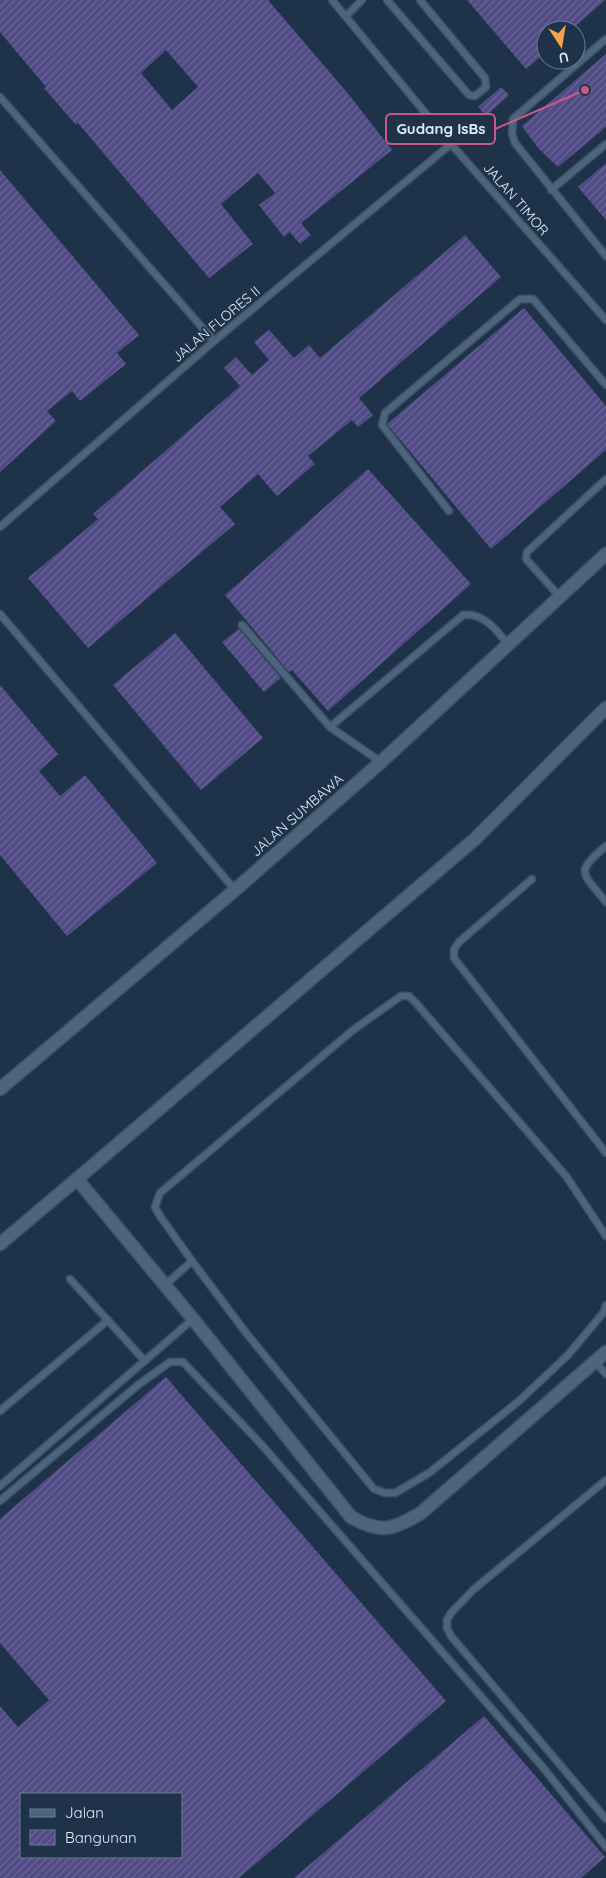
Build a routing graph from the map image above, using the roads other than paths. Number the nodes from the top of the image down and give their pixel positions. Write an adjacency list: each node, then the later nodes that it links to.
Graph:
1 (332, 0): 5 (lane, JALAN TIMOR)
2 (362, 0): 5 (lane)
3 (387, 0): 4 (lane)
4 (420, 0)
5 (346, 16): 8 (lane, JALAN TIMOR)
6 (606, 39): 10 (lane)
7 (0, 97): 13 (lane)
8 (451, 144): 12 (lane, JALAN TIMOR); 13 (lane, JALAN FLORES II)
9 (606, 144): 10 (lane)
10 (551, 190): 11 (lane)
11 (606, 256)
12 (606, 320)
13 (214, 341): 17 (lane, JALAN FLORES II)
14 (606, 385): 16 (lane)
15 (606, 479): 19 (lane)
16 (449, 511)
17 (0, 527)
18 (606, 554): 19 (street, JALAN SUMBAWA)
19 (555, 592): 22 (street, JALAN SUMBAWA)
20 (0, 614): 28 (lane)
21 (242, 625): 24 (lane)
22 (505, 640): 24 (lane); 25 (street, JALAN SUMBAWA)
23 (606, 708): 32 (street)
24 (330, 727): 25 (lane)
25 (381, 762): 28 (street, JALAN SUMBAWA)
26 (606, 846): 29 (lane)
27 (532, 879): 31 (lane)
28 (234, 890): 30 (street, JALAN SUMBAWA)
29 (606, 902)
30 (0, 1089)
31 (606, 1152)
32 (77, 1179): 34 (street); 37 (street)
33 (606, 1236): 35 (lane)
34 (0, 1244)
35 (192, 1261): 37 (lane); 38 (lane)
36 (70, 1279): 40 (lane)
37 (164, 1286): 39 (street)
38 (606, 1305)
39 (193, 1319): 42 (lane); 43 (street)
40 (108, 1320): 42 (lane); 45 (lane)
41 (606, 1352): 43 (street)
42 (145, 1361): 47 (lane)
43 (594, 1362): 44 (lane)
44 (606, 1374)
45 (0, 1411)
46 (606, 1480): 49 (lane)
47 (0, 1486)
48 (0, 1501): 50 (lane)
49 (606, 1819)
50 (606, 1846)

